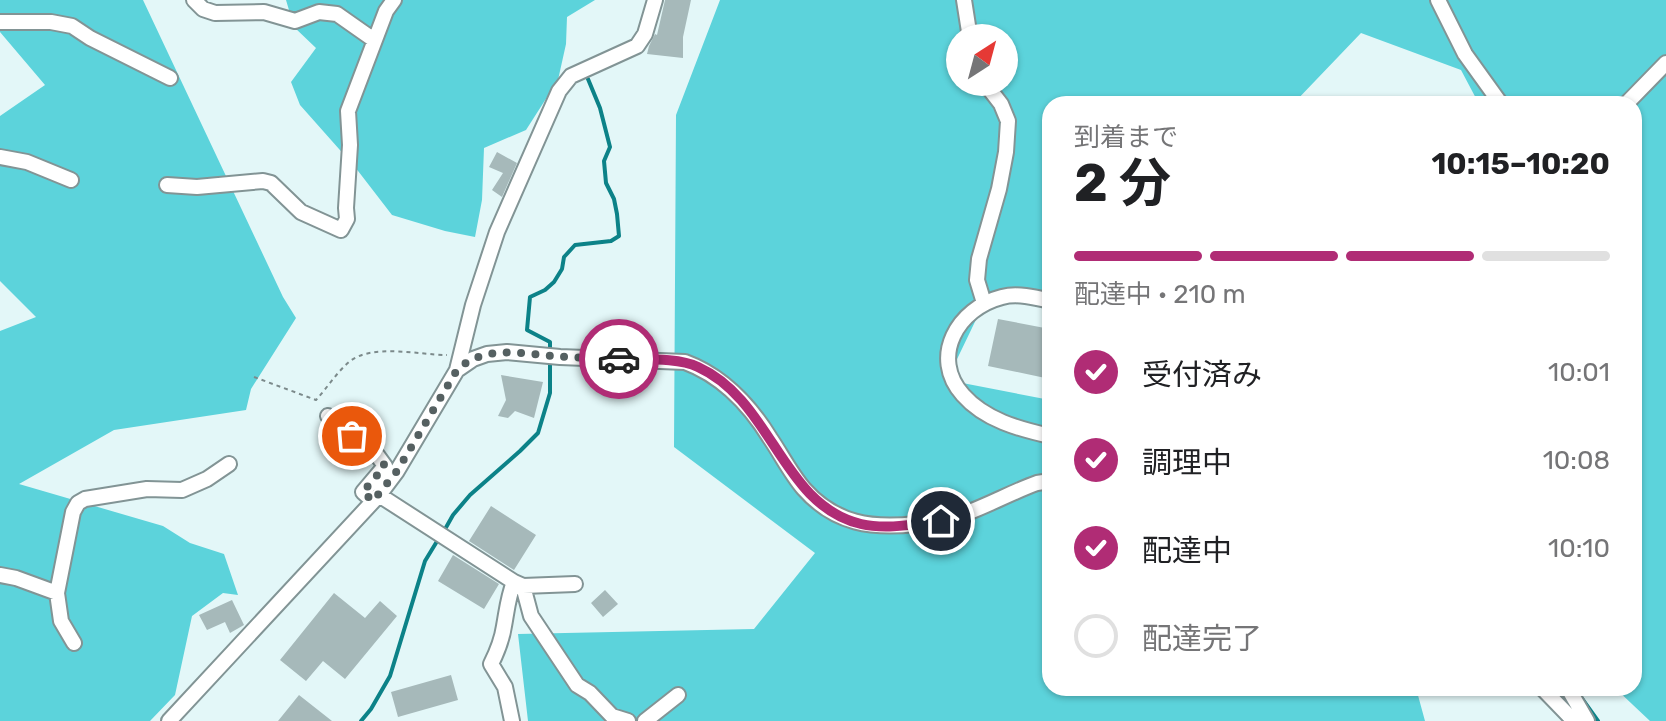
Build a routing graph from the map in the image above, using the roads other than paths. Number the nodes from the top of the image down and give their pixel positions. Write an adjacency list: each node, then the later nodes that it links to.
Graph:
1 (194, 0): 8 (street)
2 (394, 0): 8 (street)
3 (655, 0): 19 (street)
4 (964, 0): 7 (street)
5 (1438, 0): 12 (street)
6 (0, 22): 10 (street)
7 (968, 24)
8 (374, 40): 16 (street)
9 (1666, 63): 13 (street)
10 (170, 78)
11 (995, 96): 18 (street)
12 (1495, 96)
13 (1634, 96)
14 (0, 157): 15 (street)
15 (71, 180)
16 (167, 185)
17 (1042, 300): 18 (street)
18 (984, 303): 21 (street)
19 (459, 362): 23 (street); 24 (street)
20 (328, 416): 24 (street)
21 (1042, 434)
22 (229, 464): 28 (street)
23 (1042, 482)
24 (376, 498): 26 (street); 33 (street)
25 (0, 575): 28 (street)
26 (518, 584): 27 (street); 34 (street); 35 (street)
27 (575, 584)
28 (57, 593): 29 (street)
29 (74, 643)
30 (678, 695): 36 (street)
31 (1550, 696): 37 (street)
32 (1573, 696): 38 (street)
33 (169, 721)
34 (512, 721)
35 (628, 721)
36 (645, 721)
37 (1574, 721)
38 (1587, 721)

